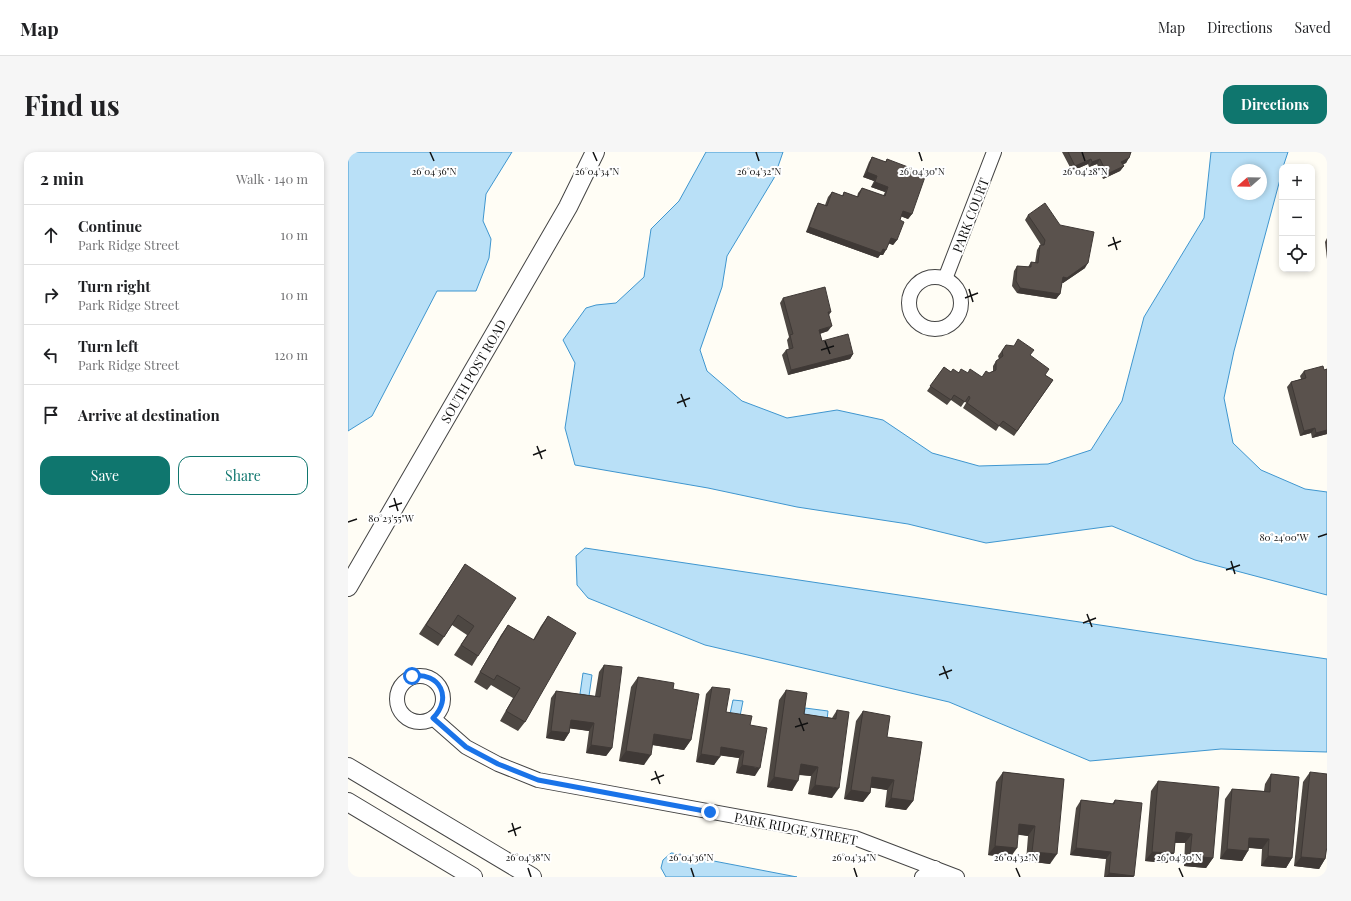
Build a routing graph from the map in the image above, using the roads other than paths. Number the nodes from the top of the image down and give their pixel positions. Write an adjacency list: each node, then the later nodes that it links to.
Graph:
1 (595, 152): 4 (street, SOUTH POST ROAD)
2 (994, 152): 3 (street, PARK COURT)
3 (945, 279)
4 (348, 587)
5 (433, 718): 8 (street, PARK RIDGE STREET)
6 (348, 767): 10 (street)
7 (348, 802): 9 (street)
8 (935, 873): 11 (street); 12 (street, PARK RIDGE STREET)
9 (473, 877)
10 (532, 877)
11 (922, 877)
12 (957, 877)

